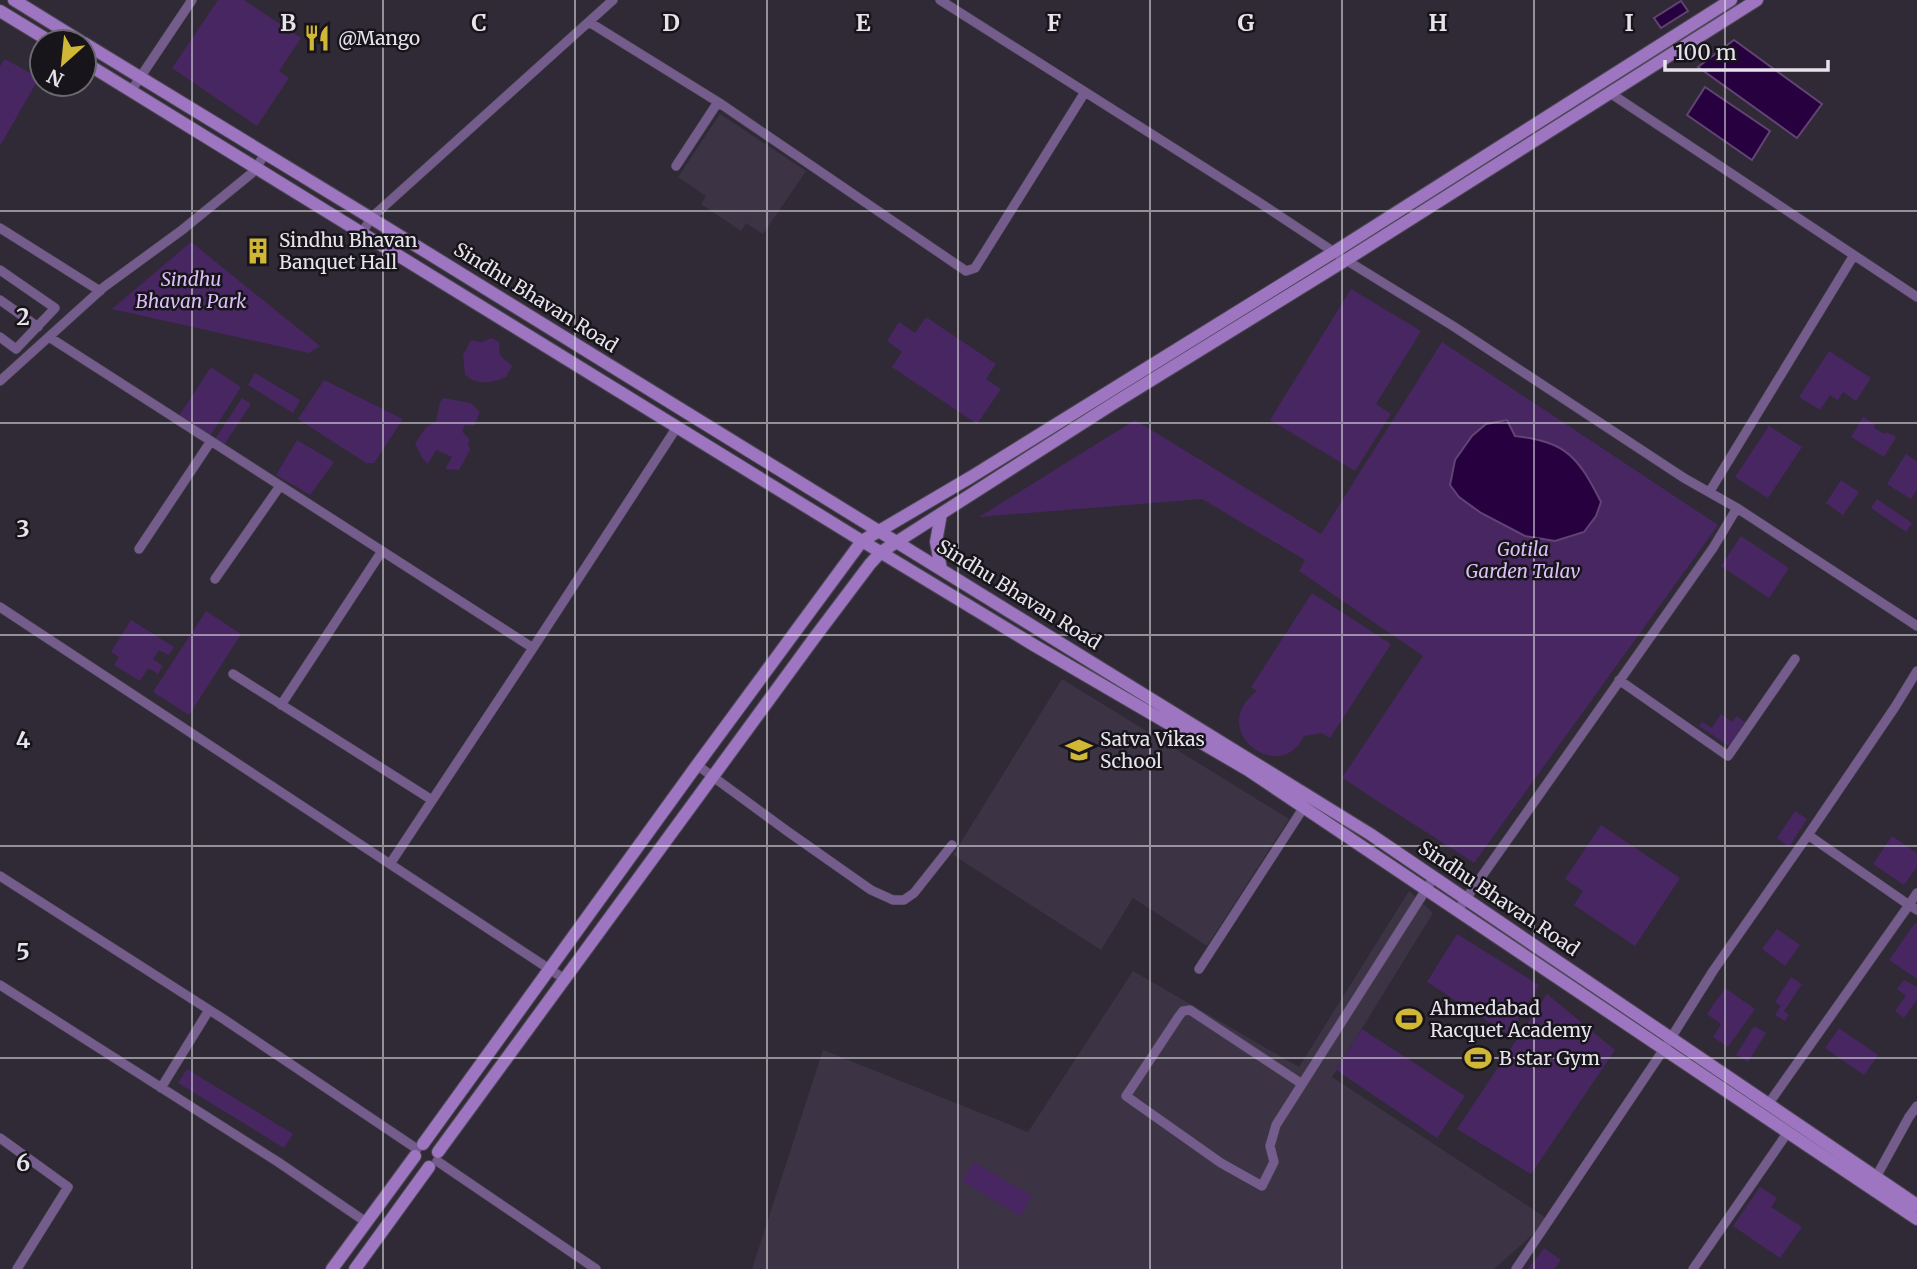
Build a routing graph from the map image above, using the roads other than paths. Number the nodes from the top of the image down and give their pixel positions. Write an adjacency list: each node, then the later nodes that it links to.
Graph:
1 (14, 0): 10 (main road, Sindhu Bhavan Road)
2 (192, 0): 13 (street)
3 (613, 0): 8 (street)
4 (940, 0): 15 (street)
5 (1731, 0): 24 (main road)
6 (1757, 0): 16 (main road)
7 (0, 11): 9 (main road)
8 (589, 22): 17 (street); 21 (street)
9 (28, 28)
10 (59, 28)
11 (98, 52): 13 (main road, Sindhu Bhavan Road)
12 (98, 71): 14 (main road, Sindhu Bhavan Road)
13 (139, 77): 14 (street); 18 (main road, Sindhu Bhavan Road)
14 (131, 91): 20 (main road, Sindhu Bhavan Road)
15 (1085, 92): 17 (street); 24 (street)
16 (1610, 93): 25 (street); 26 (main road)
17 (718, 102): 19 (street)
18 (266, 153): 20 (street); 21 (main road, Sindhu Bhavan Road)
19 (676, 166)
20 (256, 168): 23 (main road, Sindhu Bhavan Road); 28 (street)
21 (371, 218): 23 (street); 41 (main road, Sindhu Bhavan Road)
22 (0, 228): 28 (street)
23 (362, 233): 35 (main road, Sindhu Bhavan Road)
24 (1334, 252): 26 (street); 41 (main road)
25 (1854, 255): 29 (street); 38 (street)
26 (1346, 260): 38 (street); 40 (main road)
27 (0, 270): 31 (street)
28 (100, 291): 33 (street)
29 (1917, 297)
30 (0, 300): 31 (street)
31 (38, 327): 32 (street)
32 (0, 337)
33 (49, 337): 34 (street); 36 (street)
34 (0, 381)
35 (677, 428): 42 (main road, Sindhu Bhavan Road); 51 (street)
36 (211, 441): 37 (street); 44 (street)
37 (280, 486): 45 (street); 48 (street)
38 (1710, 491): 39 (street)
39 (1737, 508): 50 (street); 55 (street)
40 (941, 514): 43 (main road); 47 (main road)
41 (879, 531): 42 (main road); 43 (main road, Sindhu Bhavan Road)
42 (862, 541): 46 (main road, Sindhu Bhavan Road); 57 (main road)
43 (897, 541): 46 (main road); 47 (main road, Sindhu Bhavan Road)
44 (139, 549)
45 (382, 551): 51 (street); 56 (street)
46 (881, 552): 58 (main road); 60 (main road, Sindhu Bhavan Road)
47 (941, 569): 65 (main road, Sindhu Bhavan Road)
48 (215, 579)
49 (0, 607): 63 (street)
50 (1917, 626)
51 (533, 648): 59 (street)
52 (1795, 659): 55 (street)
53 (1917, 671): 61 (street)
54 (233, 674): 56 (street)
55 (1619, 680): 68 (street)
56 (281, 705): 59 (street)
57 (697, 765): 58 (street); 71 (main road)
58 (713, 776): 62 (street); 73 (main road)
59 (432, 800): 63 (street)
60 (1304, 807): 66 (main road, Sindhu Bhavan Road); 72 (street)
61 (1808, 835): 69 (street); 76 (street)
62 (952, 845)
63 (390, 864): 71 (street)
64 (0, 876): 75 (street)
65 (1434, 877): 66 (street); 68 (main road, Sindhu Bhavan Road)
66 (1426, 889): 70 (main road, Sindhu Bhavan Road); 78 (street)
67 (1917, 893): 69 (street)
68 (1466, 899): 70 (street); 76 (main road, Sindhu Bhavan Road)
69 (1913, 907): 80 (street)
70 (1458, 910): 77 (main road, Sindhu Bhavan Road)
71 (549, 969): 73 (street); 84 (main road)
72 (1199, 969)
73 (566, 979): 85 (main road)
74 (0, 985): 79 (street)
75 (209, 1010): 79 (street); 84 (street)
76 (1671, 1037): 77 (street); 80 (main road, Sindhu Bhavan Road)
77 (1664, 1049): 82 (main road, Sindhu Bhavan Road); 94 (street)
78 (1302, 1084): 78 (street)
79 (161, 1088): 89 (street)
80 (1769, 1103): 86 (main road, Sindhu Bhavan Road)
81 (1917, 1106): 86 (street)
82 (1788, 1132): 88 (main road, Sindhu Bhavan Road); 95 (street)
83 (0, 1138): 90 (street)
84 (418, 1150): 85 (main road); 85 (main road); 89 (main road)
85 (435, 1160): 92 (main road); 93 (street)
86 (1876, 1177): 87 (main road, Sindhu Bhavan Road)
87 (1917, 1205)
88 (1917, 1219)
89 (366, 1222): 91 (main road)
90 (17, 1269)
91 (332, 1269)
92 (355, 1269)
93 (596, 1269)
94 (1516, 1269)
95 (1693, 1269)

